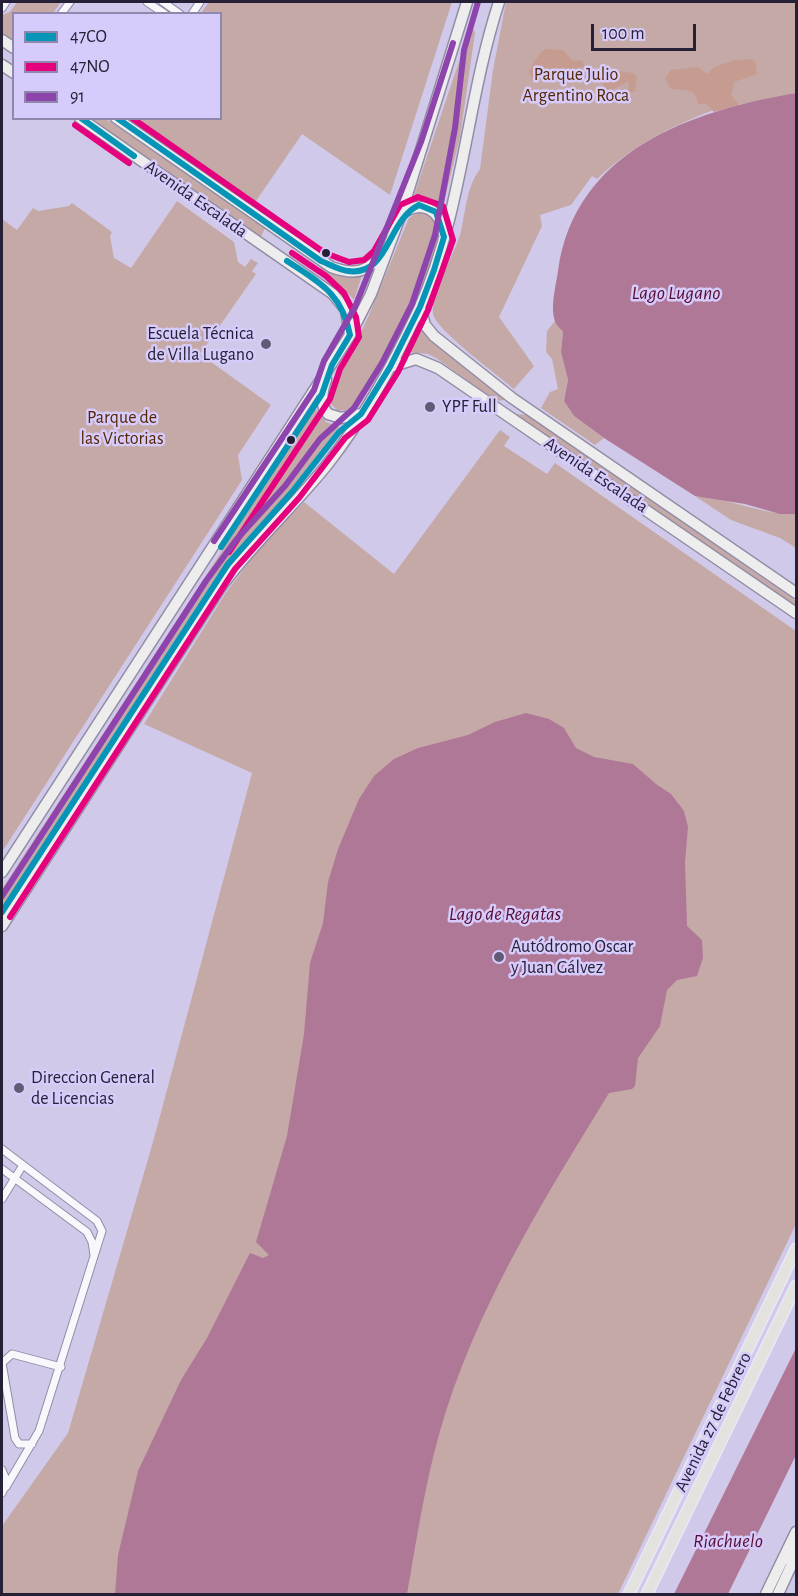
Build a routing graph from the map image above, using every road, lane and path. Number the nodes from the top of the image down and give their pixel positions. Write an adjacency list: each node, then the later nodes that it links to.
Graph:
1 (6, 2): 6 (street)
2 (147, 2): 7 (street)
3 (163, 2): 8 (street)
4 (467, 2): 11 (main road)
5 (499, 2): 12 (main road)
6 (2, 8)
7 (162, 12)
8 (177, 12)
9 (83, 120): 13 (main road, Avenida Escalada)
10 (129, 123): 16 (main road, Avenida Escalada)
11 (401, 214): 12 (main road); 14 (main road)
12 (444, 237): 17 (main road)
13 (264, 245): 15 (main road, Avenida Escalada); 16 (main road)
14 (387, 251): 16 (main road, Avenida Escalada); 18 (main road)
15 (275, 253): 16 (main road); 18 (main road, Avenida Escalada)
16 (317, 259)
17 (420, 307): 20 (main road); 21 (main road, Avenida Escalada)
18 (350, 335): 19 (main road)
19 (332, 364): 23 (main road); 26 (main road)
20 (390, 367): 22 (main road, Avenida Escalada); 23 (main road)
21 (512, 398): 22 (main road); 24 (main road, Avenida Escalada)
22 (502, 411): 25 (main road, Avenida Escalada)
23 (361, 414): 27 (main road)
24 (796, 593)
25 (796, 613)
26 (2, 872)
27 (2, 926)
28 (2, 1149): 29 (street)
29 (23, 1165): 31 (street); 34 (street)
30 (2, 1169): 31 (street)
31 (14, 1179): 32 (street); 34 (street)
32 (2, 1199)
33 (796, 1249): 45 (main road, Avenida 27 de Febrero)
34 (94, 1257): 38 (street)
35 (796, 1286): 46 (main road, Avenida 27 de Febrero)
36 (2, 1351): 37 (street)
37 (12, 1354): 38 (street); 39 (street)
38 (61, 1367): 39 (street)
39 (32, 1444): 41 (street)
40 (2, 1470): 41 (street)
41 (3, 1491)
42 (796, 1532): 47 (main road)
43 (796, 1538): 44 (main road)
44 (794, 1562): 48 (main road)
45 (629, 1594)
46 (647, 1594)
47 (766, 1594)
48 (778, 1594)

